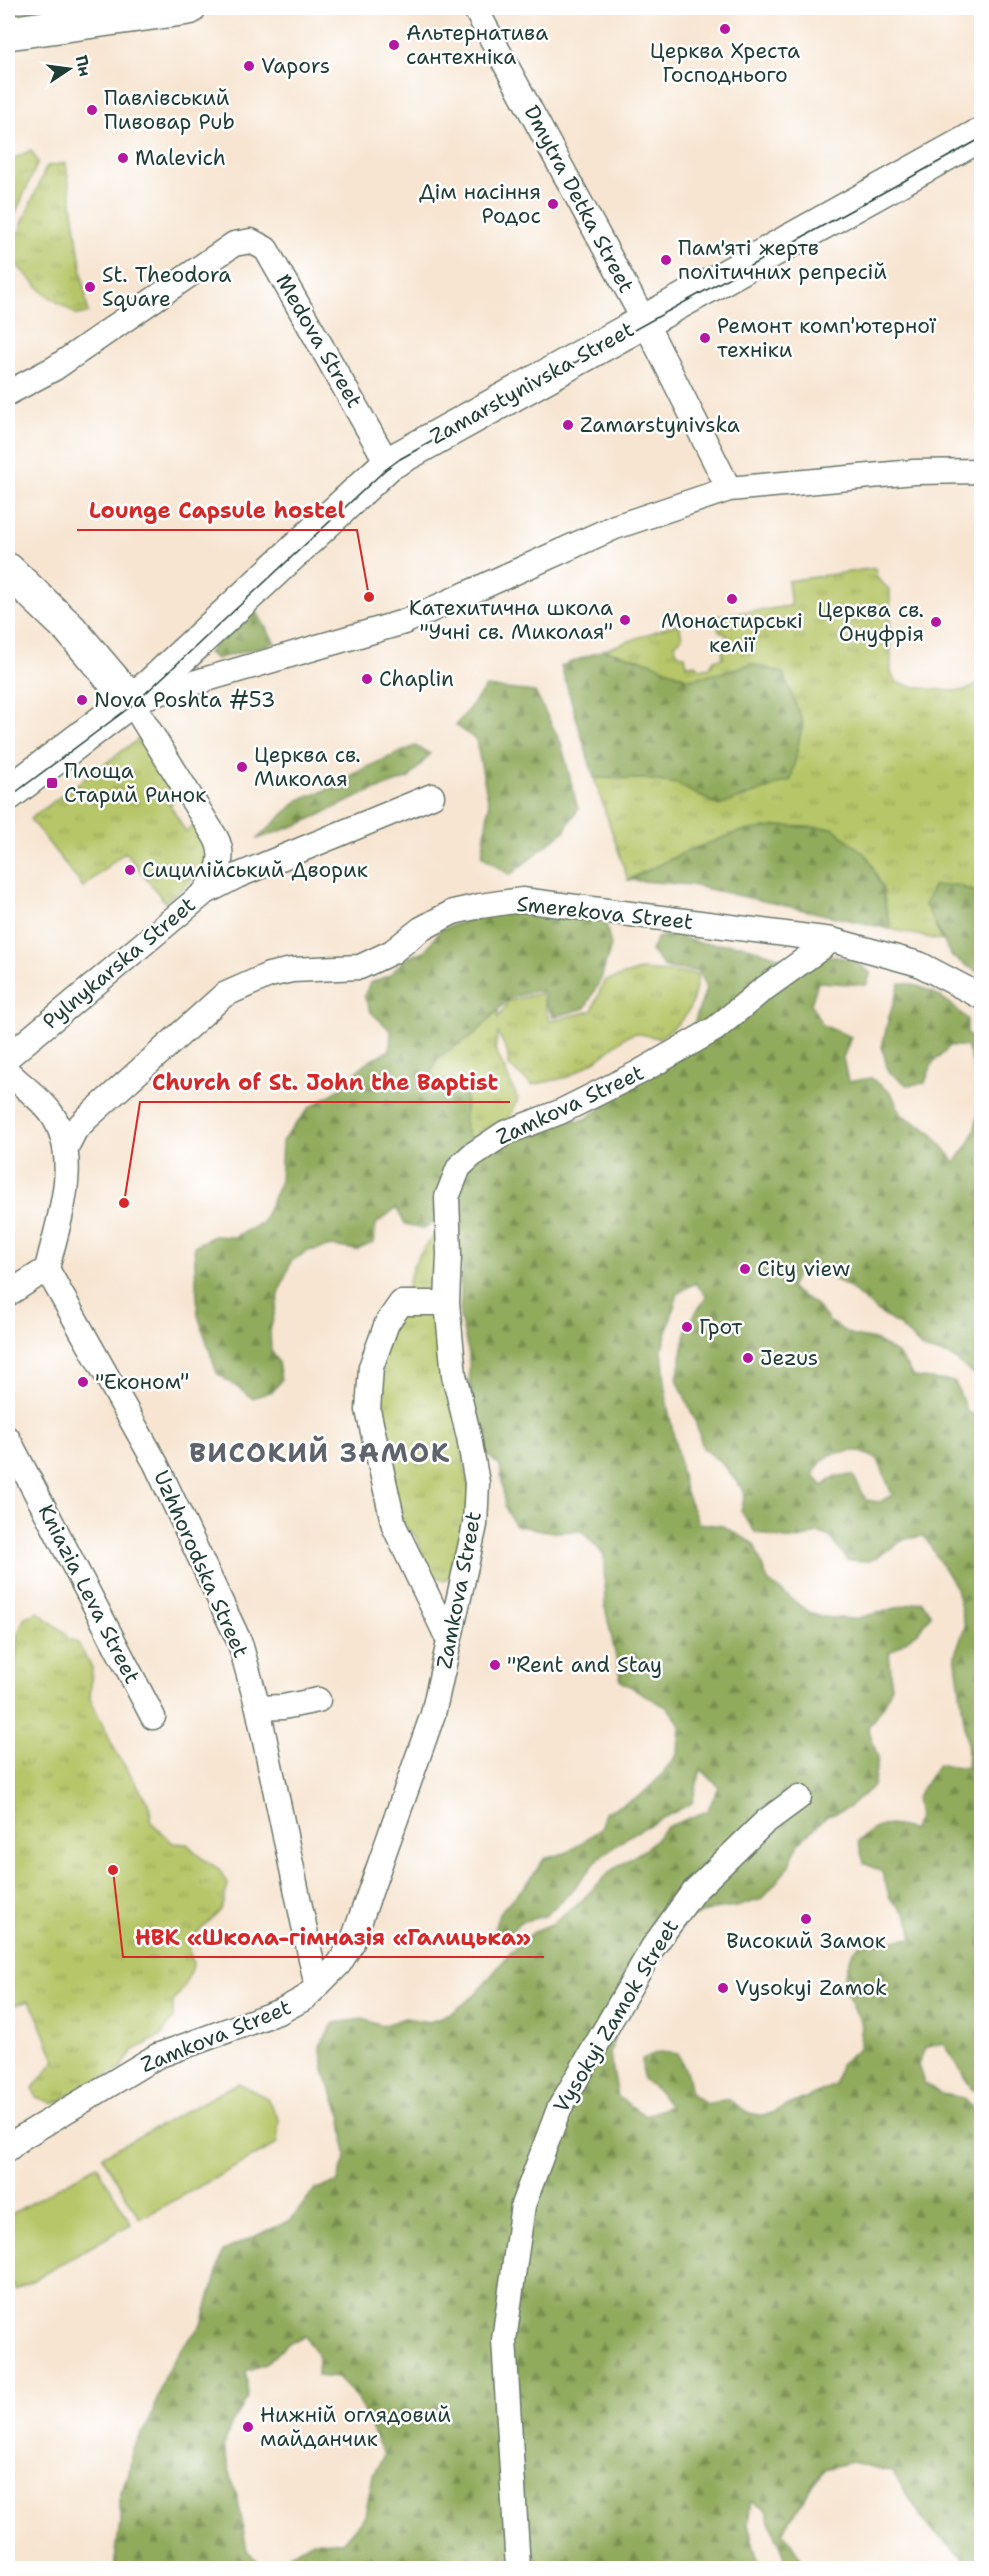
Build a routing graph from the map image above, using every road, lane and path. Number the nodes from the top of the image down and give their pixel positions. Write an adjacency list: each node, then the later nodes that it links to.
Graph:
1 (189, 8): 3 (main road)
2 (475, 8): 5 (street, Dmytra Detka Street)
3 (8, 33)
4 (981, 134): 5 (main road, Zamarstynivska Street)
5 (645, 322): 7 (main road, Zamarstynivska Street); 9 (street, Dmytra Detka Street)
6 (8, 393): 7 (street, Medova Street)
7 (388, 464): 11 (main road, Zamarstynivska Street)
8 (981, 471): 9 (street)
9 (729, 489): 12 (street)
10 (8, 570): 13 (main road)
11 (189, 648): 12 (street); 13 (main road, Zamarstynivska Street)
12 (214, 678): 13 (street)
13 (131, 701): 14 (main road, Zamarstynivska Street); 16 (street, Pylnykarska Street)
14 (8, 794)
15 (432, 796): 16 (street, Pylnykarska Street)
16 (204, 893): 19 (street, Pylnykarska Street)
17 (832, 940): 18 (street); 21 (street, Smerekova Street); 24 (street, Zamkova Street)
18 (981, 997)
19 (8, 1057)
20 (8, 1072): 21 (street)
21 (66, 1148): 22 (street)
22 (46, 1269): 23 (street); 28 (street, Uzhhorodska Street)
23 (8, 1294)
24 (447, 1304): 26 (street, Zamkova Street); 26 (street)
25 (8, 1439): 29 (street, Kniazia Leva Street)
26 (449, 1641): 31 (street, Zamkova Street)
27 (318, 1700): 28 (street)
28 (258, 1708): 31 (street, Uzhhorodska Street)
29 (153, 1717)
30 (799, 1797): 33 (street, Vysokyi Zamok Street)
31 (317, 1987): 32 (street, Zamkova Street)
32 (8, 2149)
33 (518, 2568)

